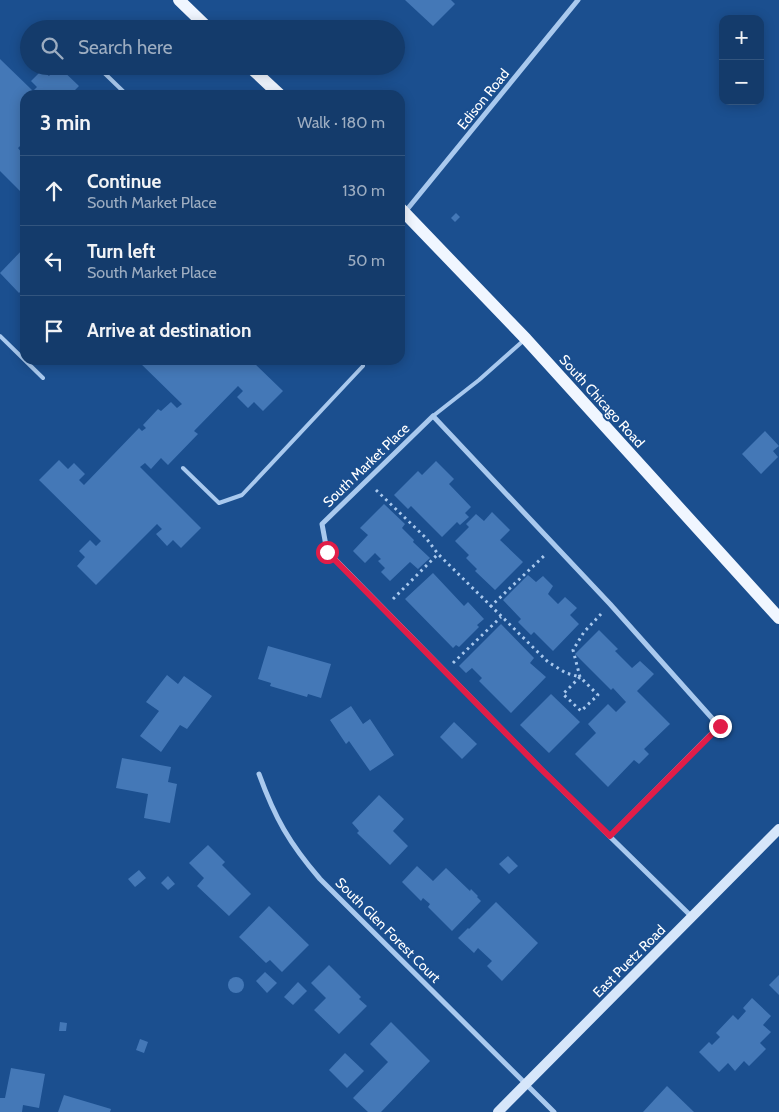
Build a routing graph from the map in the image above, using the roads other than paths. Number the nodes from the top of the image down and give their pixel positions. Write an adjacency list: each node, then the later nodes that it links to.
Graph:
1 (178, 0): 3 (main road)
2 (578, 0): 8 (street, Edison Road)
3 (199, 20)
4 (106, 75): 6 (lane)
5 (259, 75): 7 (main road)
6 (122, 90)
7 (275, 90)
8 (405, 206)
9 (405, 213): 11 (main road, South Chicago Road)
10 (0, 336): 12 (lane)
11 (526, 339): 16 (lane, South Market Place); 18 (main road, South Chicago Road)
12 (20, 356)
13 (30, 365): 15 (lane)
14 (363, 365): 17 (lane)
15 (43, 378)
16 (433, 416): 21 (street); 21 (street, South Market Place)
17 (183, 468)
18 (779, 618)
19 (258, 774): 23 (street, South Glen Forest Court)
20 (779, 829): 22 (street, East Puetz Road)
21 (610, 836): 22 (street, South Market Place)
22 (693, 917): 23 (street, East Puetz Road)
23 (526, 1083): 24 (street, East Puetz Road); 25 (street, South Glen Forest Court)
24 (498, 1112)
25 (554, 1112)

